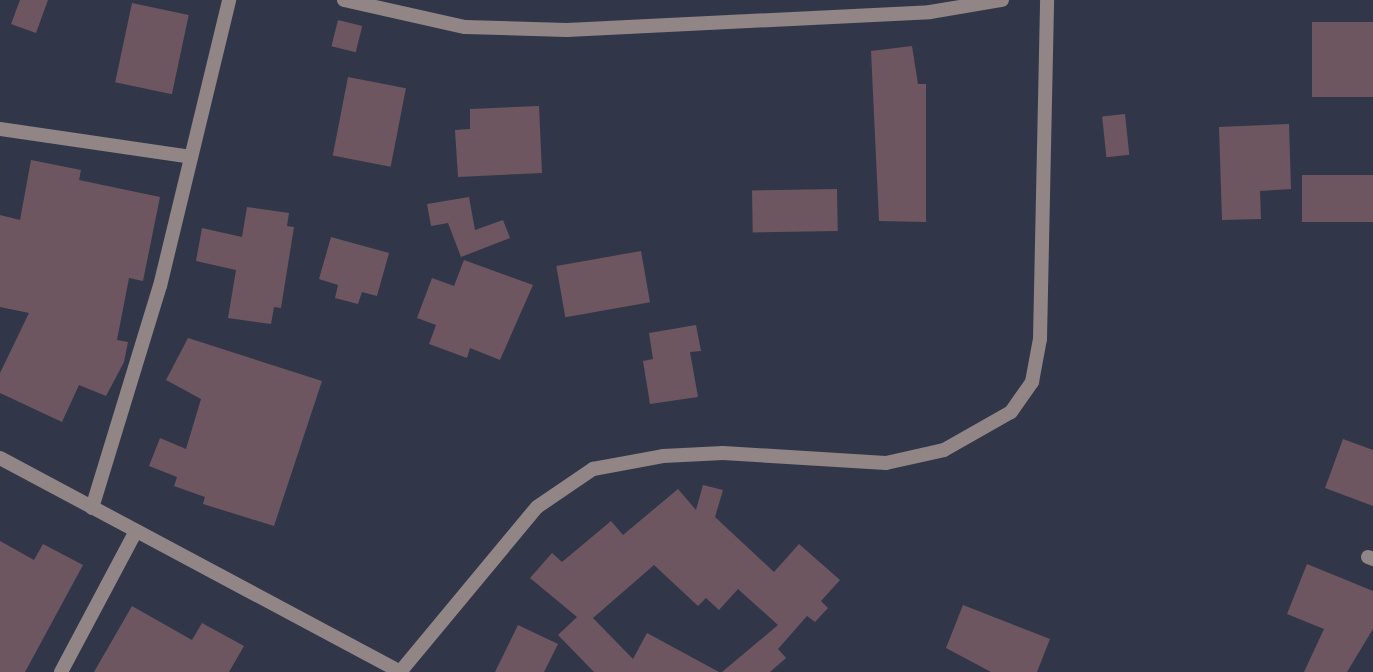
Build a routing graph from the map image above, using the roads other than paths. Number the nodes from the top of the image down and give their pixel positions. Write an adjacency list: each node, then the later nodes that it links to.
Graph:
1 (229, 0): 6 (street)
2 (344, 0): 3 (street)
3 (1002, 0)
4 (1047, 0): 11 (street)
5 (0, 129): 6 (street)
6 (191, 157): 8 (street)
7 (0, 458): 8 (street)
8 (92, 508): 9 (street)
9 (135, 533): 10 (street); 11 (street)
10 (61, 672)
11 (400, 672)

